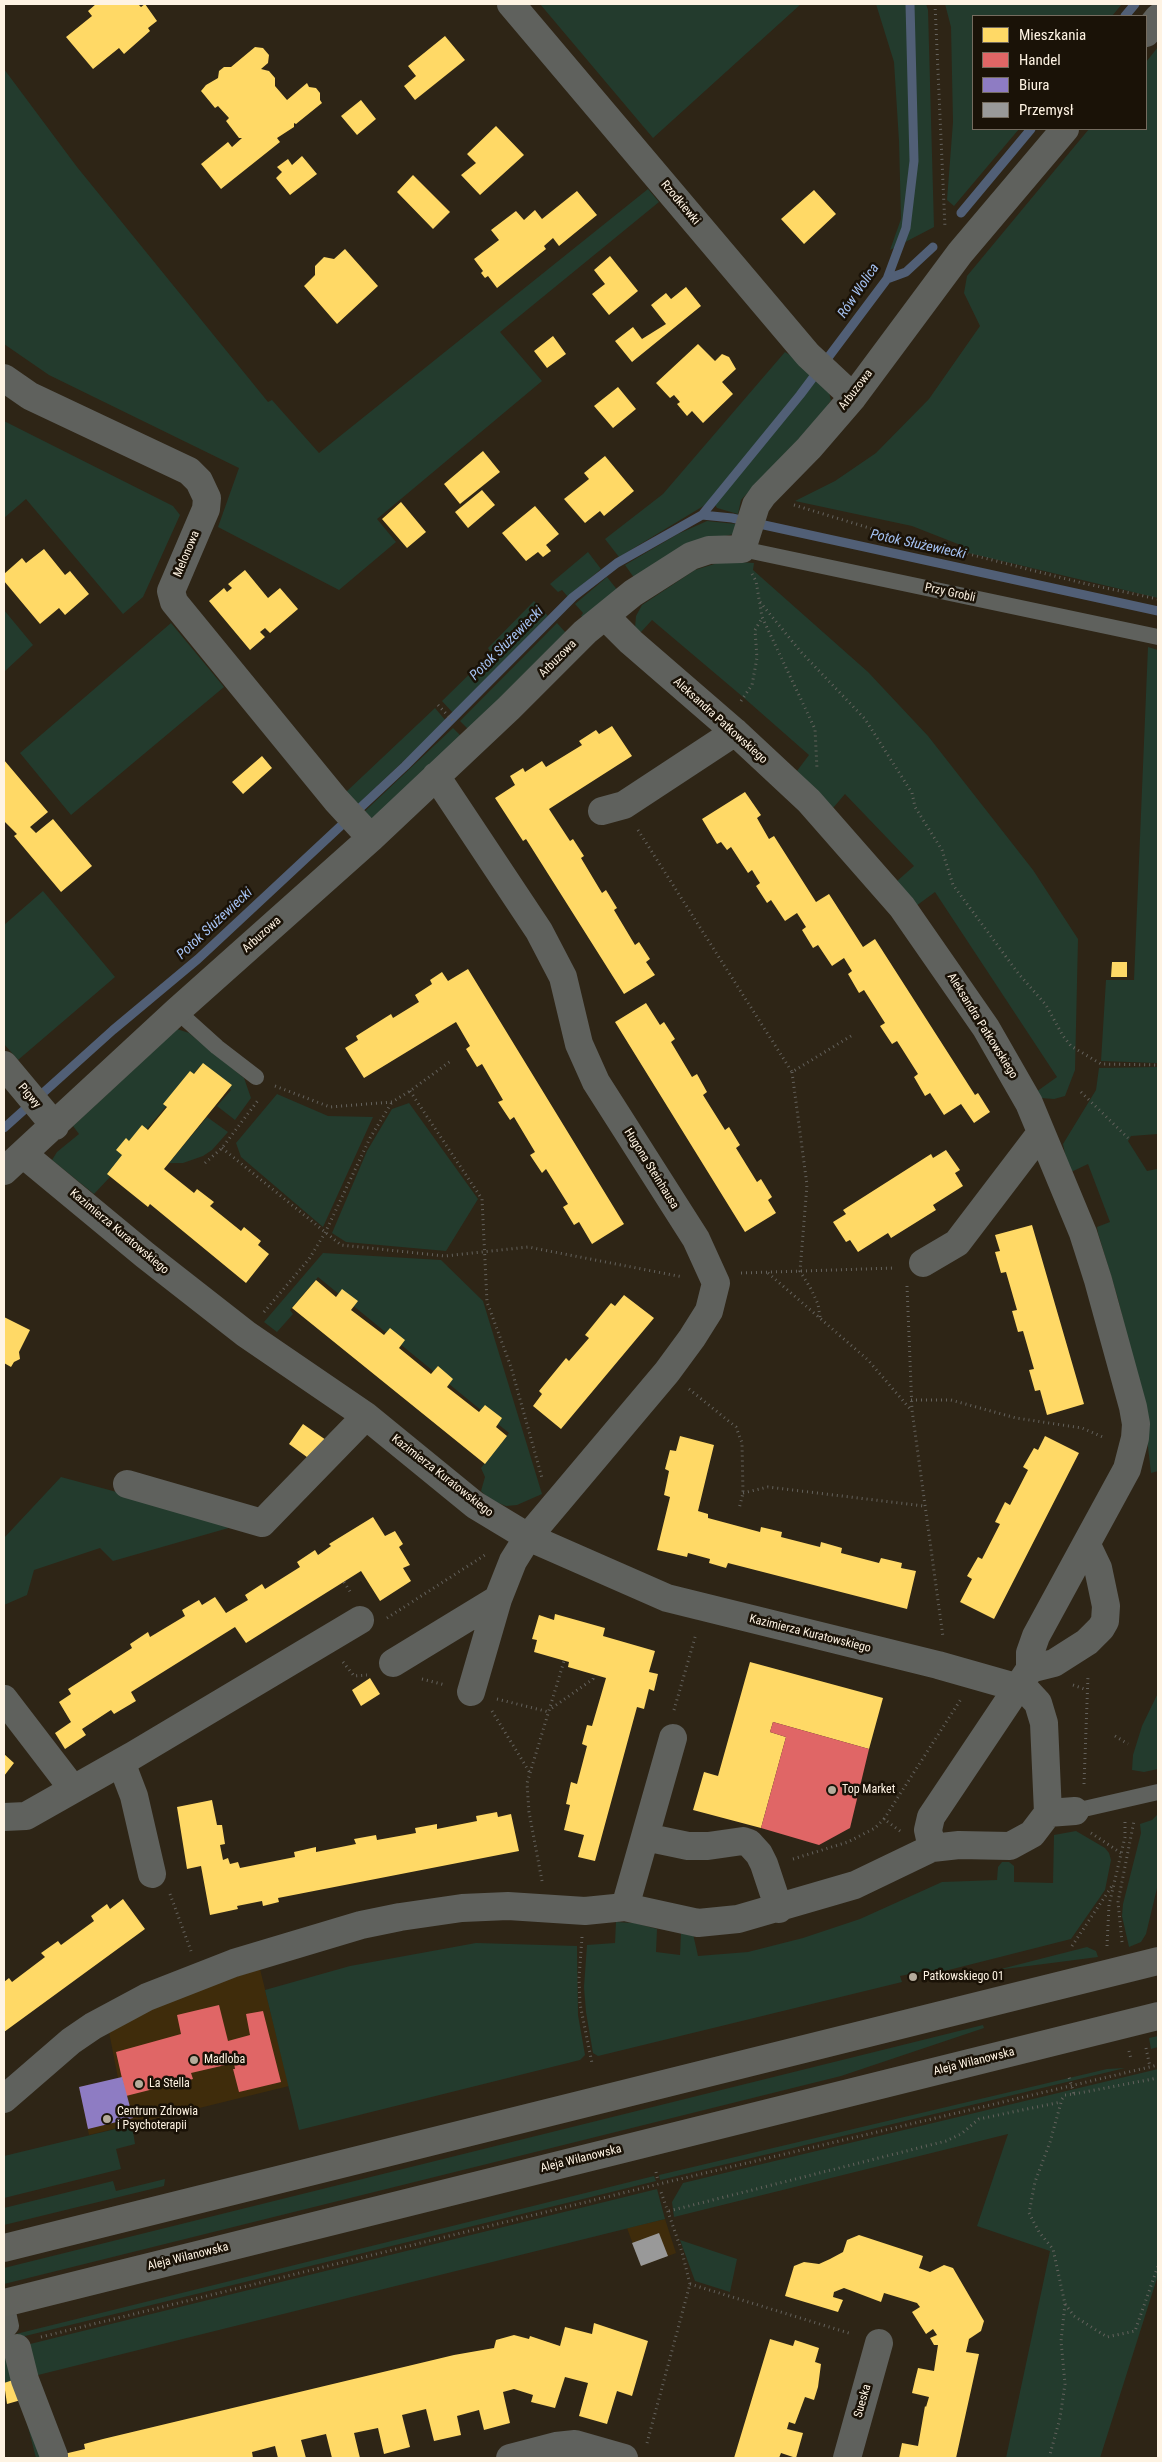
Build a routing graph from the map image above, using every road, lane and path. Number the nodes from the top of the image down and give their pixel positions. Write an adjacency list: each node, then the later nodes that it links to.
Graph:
1 (511, 4): 8 (street, Rzodkiewki)
2 (935, 4): 6 (path)
3 (1158, 18): 4 (street)
4 (1147, 31)
5 (1064, 130): 6 (street, Arbuzowa)
6 (960, 253): 8 (street, Arbuzowa)
7 (4, 378): 23 (street, Melonowa)
8 (847, 392): 9 (street, Arbuzowa)
9 (756, 505): 10 (street, Arbuzowa); 11 (path)
10 (746, 553): 12 (path); 13 (street, Arbuzowa); 15 (lane, Przy Grobli)
11 (1158, 599)
12 (760, 602): 14 (path); 28 (path)
13 (605, 616): 19 (street, Aleksandra Patkowskiego); 20 (street, Arbuzowa)
14 (762, 617): 16 (path); 21 (path)
15 (1158, 637)
16 (744, 697)
17 (438, 705): 18 (path)
18 (442, 710)
19 (735, 732): 21 (street, Aleksandra Patkowskiego); 22 (street)
20 (436, 776): 23 (street, Arbuzowa); 45 (street, Hugona Steinhausa)
21 (809, 801): 35 (street, Aleksandra Patkowskiego)
22 (613, 808): 29 (path)
23 (368, 835): 24 (street, Arbuzowa)
24 (177, 1012): 30 (lane); 34 (street, Arbuzowa)
25 (851, 1036): 29 (path)
26 (452, 1060): 31 (path)
27 (4, 1065): 34 (street, Pigwy)
28 (1158, 1065)
29 (792, 1072): 44 (path)
30 (263, 1080): 33 (path); 37 (path)
31 (410, 1091): 33 (path); 41 (path)
32 (1081, 1092): 36 (path)
33 (392, 1102): 40 (path)
34 (50, 1121): 38 (street, Arbuzowa)
35 (1040, 1134): 42 (street); 52 (street, Aleksandra Patkowskiego)
36 (1128, 1138)
37 (222, 1148): 39 (path); 40 (path)
38 (13, 1163): 47 (street, Kazimierza Kuratowskiego)
39 (205, 1163)
40 (325, 1233): 41 (path); 47 (path)
41 (485, 1252): 45 (path); 54 (path)
42 (915, 1265): 44 (path); 49 (path)
43 (767, 1272): 44 (path); 45 (path); 46 (path)
44 (800, 1272): 46 (path)
45 (714, 1279): 48 (street)
46 (820, 1317): 50 (path)
47 (246, 1334): 51 (street, Kazimierza Kuratowskiego)
48 (666, 1372): 55 (path); 58 (street)
49 (911, 1400): 50 (path); 52 (path)
50 (912, 1410): 56 (path)
51 (366, 1416): 53 (street); 58 (street, Kazimierza Kuratowskiego)
52 (1133, 1451): 59 (street, Aleksandra Patkowskiego)
53 (128, 1484)
54 (544, 1485)
55 (743, 1493): 56 (path); 57 (path)
56 (924, 1506): 66 (path)
57 (739, 1510)
58 (521, 1534): 60 (street); 61 (street, Kazimierza Kuratowskiego); 62 (path)
59 (1087, 1545): 64 (street); 70 (street, Aleksandra Patkowskiego)
60 (498, 1599): 67 (street); 71 (street)
61 (704, 1608): 66 (street, Kazimierza Kuratowskiego); 75 (path)
62 (370, 1621): 63 (street)
63 (325, 1640): 67 (path); 77 (street)
64 (1087, 1642): 70 (street); 82 (path)
65 (564, 1661): 73 (path)
66 (938, 1665): 68 (street, Kazimierza Kuratowskiego)
67 (396, 1668): 71 (path)
68 (973, 1674): 70 (street, Kazimierza Kuratowskiego); 85 (path)
69 (594, 1675): 73 (path)
70 (1024, 1678): 83 (street); 89 (street)
71 (477, 1694): 73 (path); 78 (path)
72 (4, 1699): 79 (street)
73 (550, 1710): 78 (path)
74 (1115, 1736): 76 (path)
75 (672, 1738): 88 (street)
76 (1128, 1744)
77 (121, 1762): 79 (street); 92 (street)
78 (530, 1773): 95 (path)
79 (73, 1789): 84 (street)
80 (1158, 1792): 81 (lane)
81 (1135, 1798): 82 (lane); 98 (path)
82 (1082, 1811): 83 (street); 90 (path)
83 (1048, 1813): 89 (street)
84 (4, 1817)
85 (884, 1819): 87 (path); 91 (path)
86 (1125, 1821): 90 (path)
87 (890, 1823)
88 (645, 1837): 91 (street); 94 (street)
89 (932, 1848): 96 (street)
90 (1121, 1853): 93 (path)
91 (764, 1864): 96 (street)
92 (152, 1874): 102 (path)
93 (1114, 1883): 99 (path); 100 (path)
94 (625, 1907): 96 (street); 97 (street)
95 (541, 1909): 97 (street); 102 (street)
96 (779, 1909)
97 (585, 1910): 105 (path)
98 (1123, 1944)
99 (1072, 1946)
100 (1107, 1956)
101 (1158, 1961): 118 (main road)
102 (200, 1975): 112 (street)
103 (1158, 2016): 121 (main road, Aleja Wilanowska)
104 (1145, 2046): 107 (path)
105 (592, 2063)
106 (1158, 2065): 107 (path)
107 (1150, 2067): 110 (path)
108 (1068, 2074): 110 (path)
109 (1158, 2078): 111 (path)
110 (1072, 2085): 111 (path); 123 (path)
111 (1074, 2094): 113 (path)
112 (4, 2099)
113 (1061, 2102): 117 (path); 122 (path)
114 (656, 2172): 115 (path)
115 (658, 2181)
116 (660, 2188): 117 (path)
117 (669, 2210): 120 (path)
118 (4, 2248)
119 (1158, 2266): 122 (path)
120 (690, 2284): 124 (path); 125 (path)
121 (5, 2303): 123 (lane)
122 (1065, 2304): 129 (path)
123 (9, 2342): 126 (street)
124 (879, 2343): 128 (street, Sueska)
125 (635, 2454): 127 (street)
126 (54, 2456)
127 (515, 2458)
128 (846, 2458)
129 (1049, 2458)

